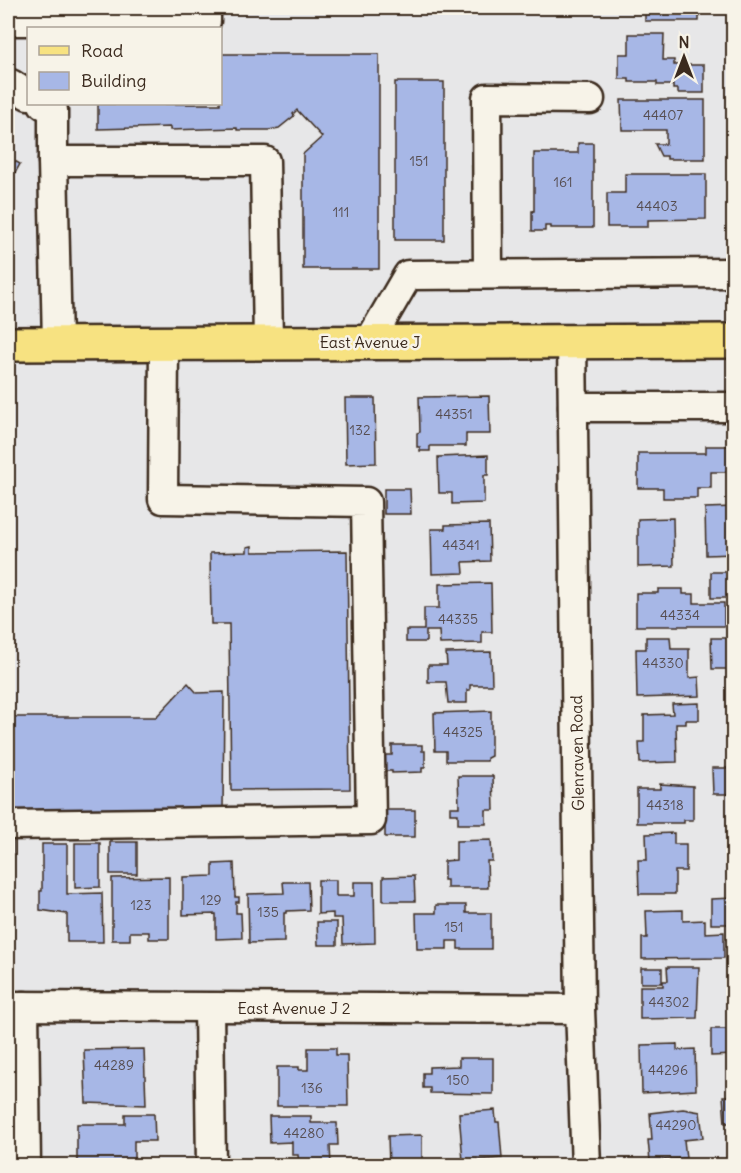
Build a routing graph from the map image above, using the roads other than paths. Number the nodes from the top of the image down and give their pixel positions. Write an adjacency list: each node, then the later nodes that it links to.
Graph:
1 (206, 8): 2 (street)
2 (8, 21)
3 (8, 84): 4 (street)
4 (27, 94)
5 (590, 99): 9 (street)
6 (45, 105): 7 (street)
7 (53, 161): 14 (street); 16 (street)
8 (734, 273): 9 (street)
9 (488, 274): 12 (street)
10 (572, 340): 11 (main road, East Avenue J); 12 (main road, East Avenue J); 18 (street, Glenraven Road)
11 (734, 341)
12 (369, 342): 14 (main road, East Avenue J)
13 (164, 343): 14 (main road, East Avenue J); 16 (main road, East Avenue J); 19 (street)
14 (268, 343)
15 (8, 344): 16 (main road, East Avenue J)
16 (57, 344)
17 (734, 407): 18 (street)
18 (573, 408): 22 (street, Glenraven Road)
19 (8, 825)
20 (16, 1006): 21 (street, East Avenue J 2); 23 (street)
21 (209, 1008): 22 (street, East Avenue J 2); 24 (street)
22 (580, 1009): 25 (street, Glenraven Road)
23 (26, 1166)
24 (211, 1166)
25 (586, 1166)

